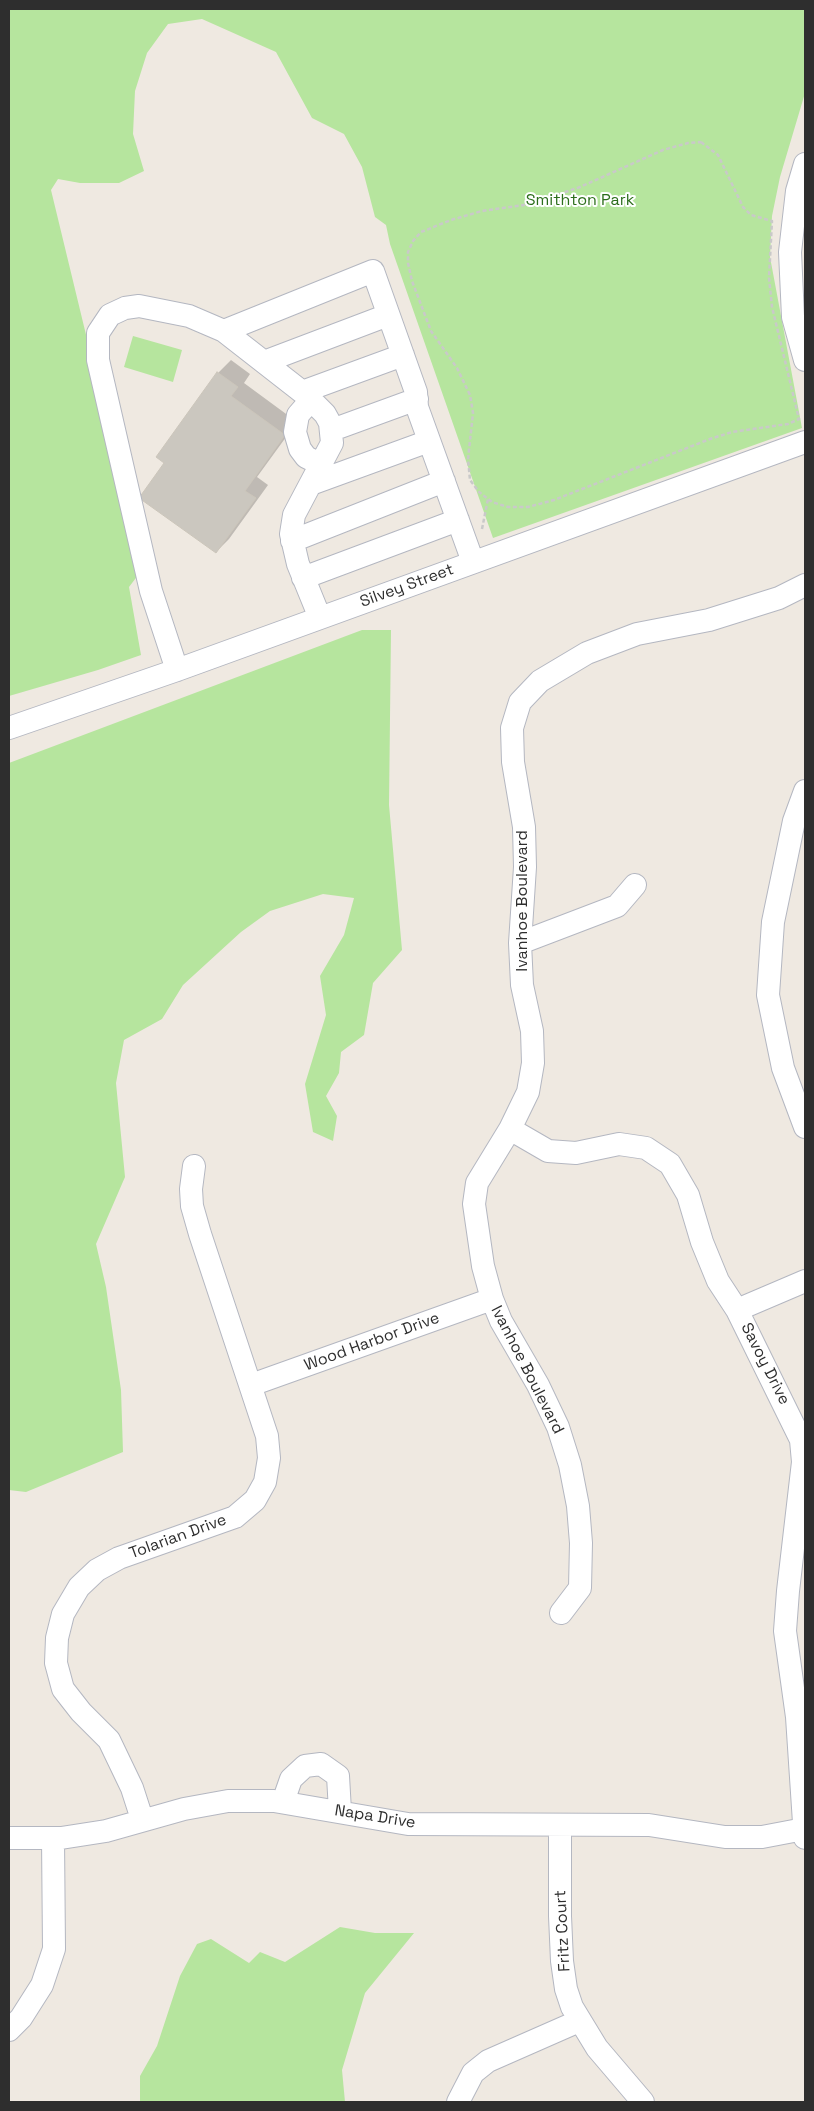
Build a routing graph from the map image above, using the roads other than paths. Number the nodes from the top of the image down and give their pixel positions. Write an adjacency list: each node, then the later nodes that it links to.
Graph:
1 (805, 164): 5 (street)
2 (388, 314): 3 (street); 4 (street); 6 (street)
3 (224, 331): 6 (street); 20 (street)
4 (404, 355): 7 (street); 8 (street)
5 (805, 360)
6 (264, 362): 7 (street)
7 (307, 396): 9 (street); 12 (street)
8 (416, 399): 9 (street); 10 (street)
9 (332, 430): 12 (street)
10 (429, 441): 12 (street); 13 (street)
11 (805, 442): 16 (street, Silvey Street)
12 (316, 475): 15 (street)
13 (444, 481): 14 (street); 15 (street)
14 (458, 520): 16 (street); 17 (street)
15 (292, 541): 17 (street)
16 (473, 562): 19 (street, Silvey Street)
17 (303, 578): 19 (street)
18 (805, 585): 24 (street, Ivanhoe Boulevard)
19 (320, 618): 20 (street, Silvey Street)
20 (177, 670): 21 (street, Silvey Street)
21 (9, 728)
22 (805, 791): 25 (street)
23 (635, 885): 24 (street)
24 (520, 942): 26 (street, Ivanhoe Boulevard)
25 (803, 1114)
26 (510, 1129): 29 (street, Ivanhoe Boulevard); 30 (street, Savoy Drive)
27 (194, 1166): 31 (street, Tolarian Drive)
28 (805, 1281): 30 (street)
29 (492, 1299): 31 (street, Wood Harbor Drive); 32 (street, Ivanhoe Boulevard)
30 (737, 1310): 37 (street, Savoy Drive)
31 (251, 1385): 35 (street, Tolarian Drive)
32 (562, 1613)
33 (283, 1802): 34 (street, Napa Drive); 34 (street); 35 (street, Napa Drive)
34 (340, 1812): 36 (street, Napa Drive)
35 (142, 1820): 39 (street, Napa Drive)
36 (560, 1825): 37 (street, Napa Drive); 40 (street, Fritz Court)
37 (804, 1834)
38 (9, 1838): 39 (street, Napa Drive)
39 (54, 1838): 41 (street)
40 (580, 2021): 42 (street); 43 (street, Fritz Court)
41 (9, 2030)
42 (458, 2102)
43 (643, 2102)

